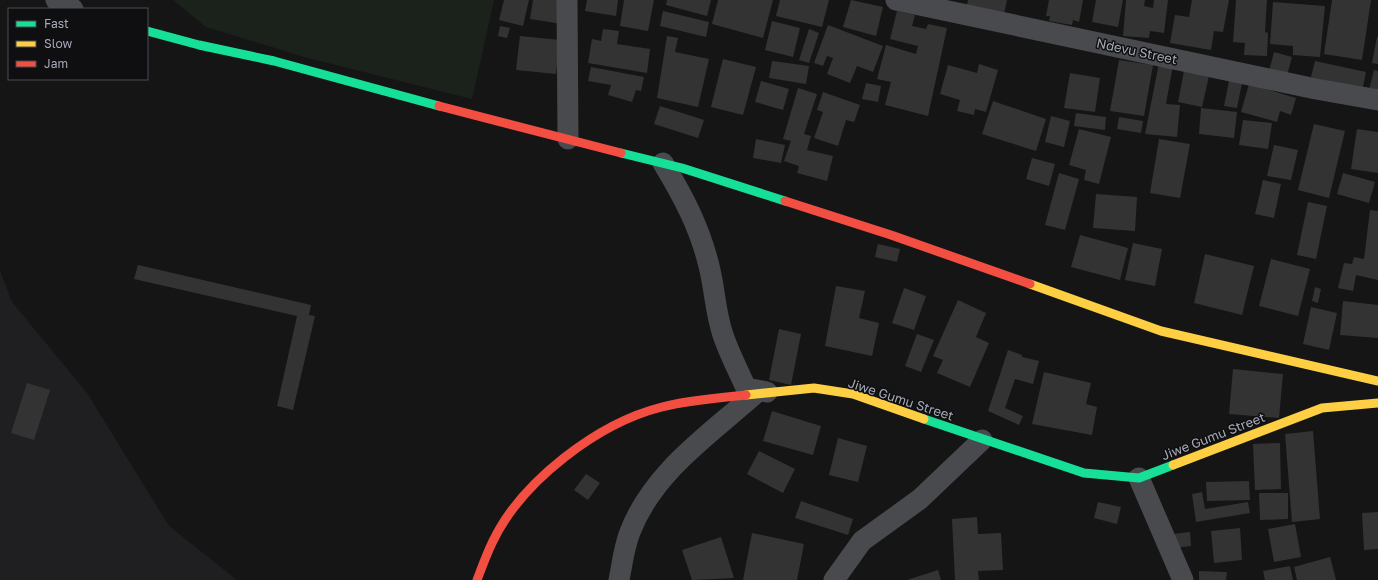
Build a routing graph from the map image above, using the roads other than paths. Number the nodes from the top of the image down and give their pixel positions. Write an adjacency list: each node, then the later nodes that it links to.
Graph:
1 (56, 0): 4 (street)
2 (567, 0): 7 (street)
3 (896, 0): 6 (street, Ndevu Street)
4 (71, 8)
5 (148, 31): 7 (street)
6 (1378, 100)
7 (568, 139): 8 (street)
8 (664, 163): 9 (street); 10 (street)
9 (1378, 381)
10 (761, 393): 12 (street, Jiwe Gumu Street); 14 (street, Jiwe Gumu Street); 15 (street)
11 (1378, 403): 13 (street, Jiwe Gumu Street)
12 (982, 440): 13 (street, Jiwe Gumu Street); 16 (street)
13 (1139, 478): 17 (street)
14 (477, 580)
15 (619, 580)
16 (834, 580)
17 (1183, 580)

